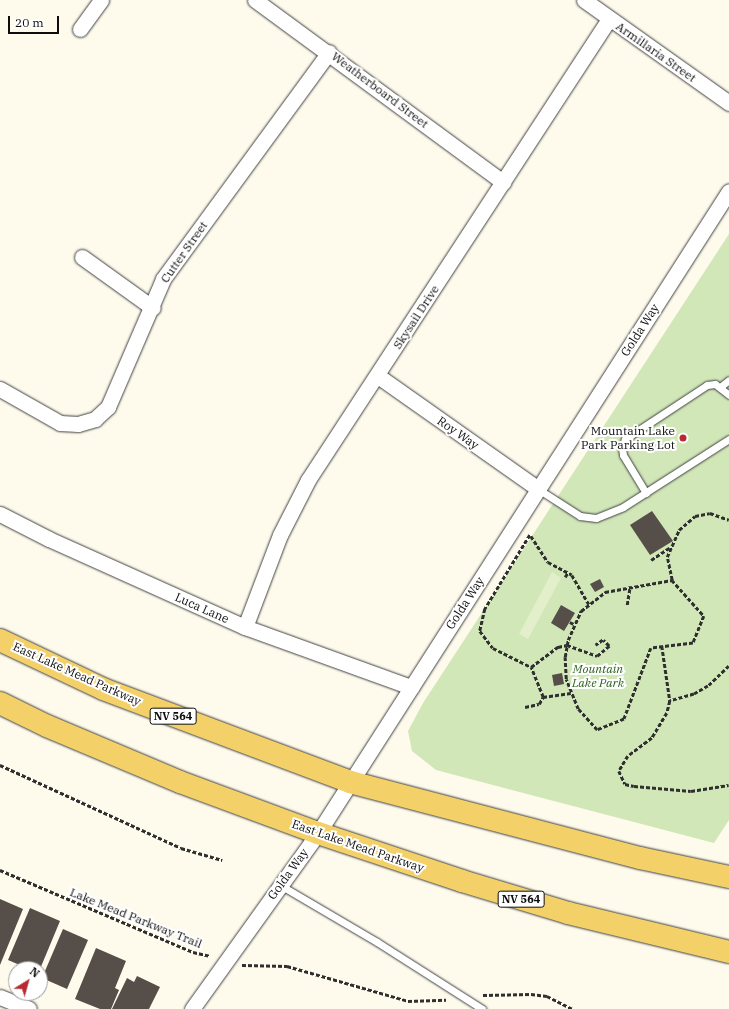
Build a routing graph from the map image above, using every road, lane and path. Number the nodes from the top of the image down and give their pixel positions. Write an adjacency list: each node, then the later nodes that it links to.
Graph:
1 (101, 0): 5 (street)
2 (255, 0): 6 (street, Weatherboard Street)
3 (584, 0): 4 (street, Armillaria Street)
4 (609, 19): 7 (street, Armillaria Street); 8 (street, Skysail Drive)
5 (80, 29)
6 (329, 52): 8 (street, Weatherboard Street); 11 (street, Cutter Street)
7 (729, 103)
8 (503, 182): 12 (street, Skysail Drive)
9 (729, 190): 18 (street, Golda Way)
10 (82, 257): 11 (street)
11 (153, 308): 15 (street, Cutter Street)
12 (378, 376): 18 (street, Roy Way); 34 (street, Skysail Drive)
13 (729, 380): 14 (lane)
14 (720, 387): 16 (lane); 19 (lane)
15 (0, 389)
16 (729, 395)
17 (729, 439): 19 (lane)
18 (538, 489): 19 (lane); 41 (street, Golda Way)
19 (646, 493)
20 (0, 514): 34 (street, Luca Lane)
21 (729, 520): 22 (path)
22 (669, 548): 23 (path); 28 (path)
23 (651, 560)
24 (553, 564): 25 (path); 26 (path); 40 (path)
25 (551, 569)
26 (568, 572): 27 (path); 30 (path)
27 (565, 576)
28 (672, 580): 29 (path); 38 (path)
29 (630, 586): 30 (path); 31 (path)
30 (589, 604): 33 (path)
31 (627, 605)
32 (570, 622): 33 (path)
33 (574, 624): 36 (path)
34 (245, 627): 41 (street, Luca Lane)
35 (0, 640): 48 (main road, East Lake Mead Parkway / NV 564)
36 (568, 645): 37 (path); 40 (path); 42 (path)
37 (596, 645)
38 (662, 646): 42 (path); 44 (path)
39 (729, 666): 44 (path)
40 (531, 667): 43 (path)
41 (411, 687): 48 (street, Golda Way)
42 (571, 693): 43 (path)
43 (543, 696): 46 (path)
44 (670, 701): 49 (path)
45 (0, 703): 50 (main road, East Lake Mead Parkway / NV 564)
46 (525, 708)
47 (0, 765): 51 (path)
48 (350, 782): 50 (street, Golda Way); 53 (main road, East Lake Mead Parkway / NV 564)
49 (729, 785)
50 (318, 833): 54 (street, Golda Way); 55 (main road, East Lake Mead Parkway / NV 564)
51 (222, 860)
52 (0, 870): 56 (path, Lake Mead Parkway Trail)
53 (729, 877)
54 (280, 885): 56 (street, Golda Way); 58 (lane)
55 (729, 952)
56 (225, 960): 58 (path, Lake Mead Parkway Trail); 60 (street, Golda Way)
57 (0, 997): 59 (street)
58 (464, 999): 61 (lane); 62 (path, Lake Mead Parkway Trail)
59 (29, 1009)
60 (192, 1009)
61 (482, 1009)
62 (574, 1009)

